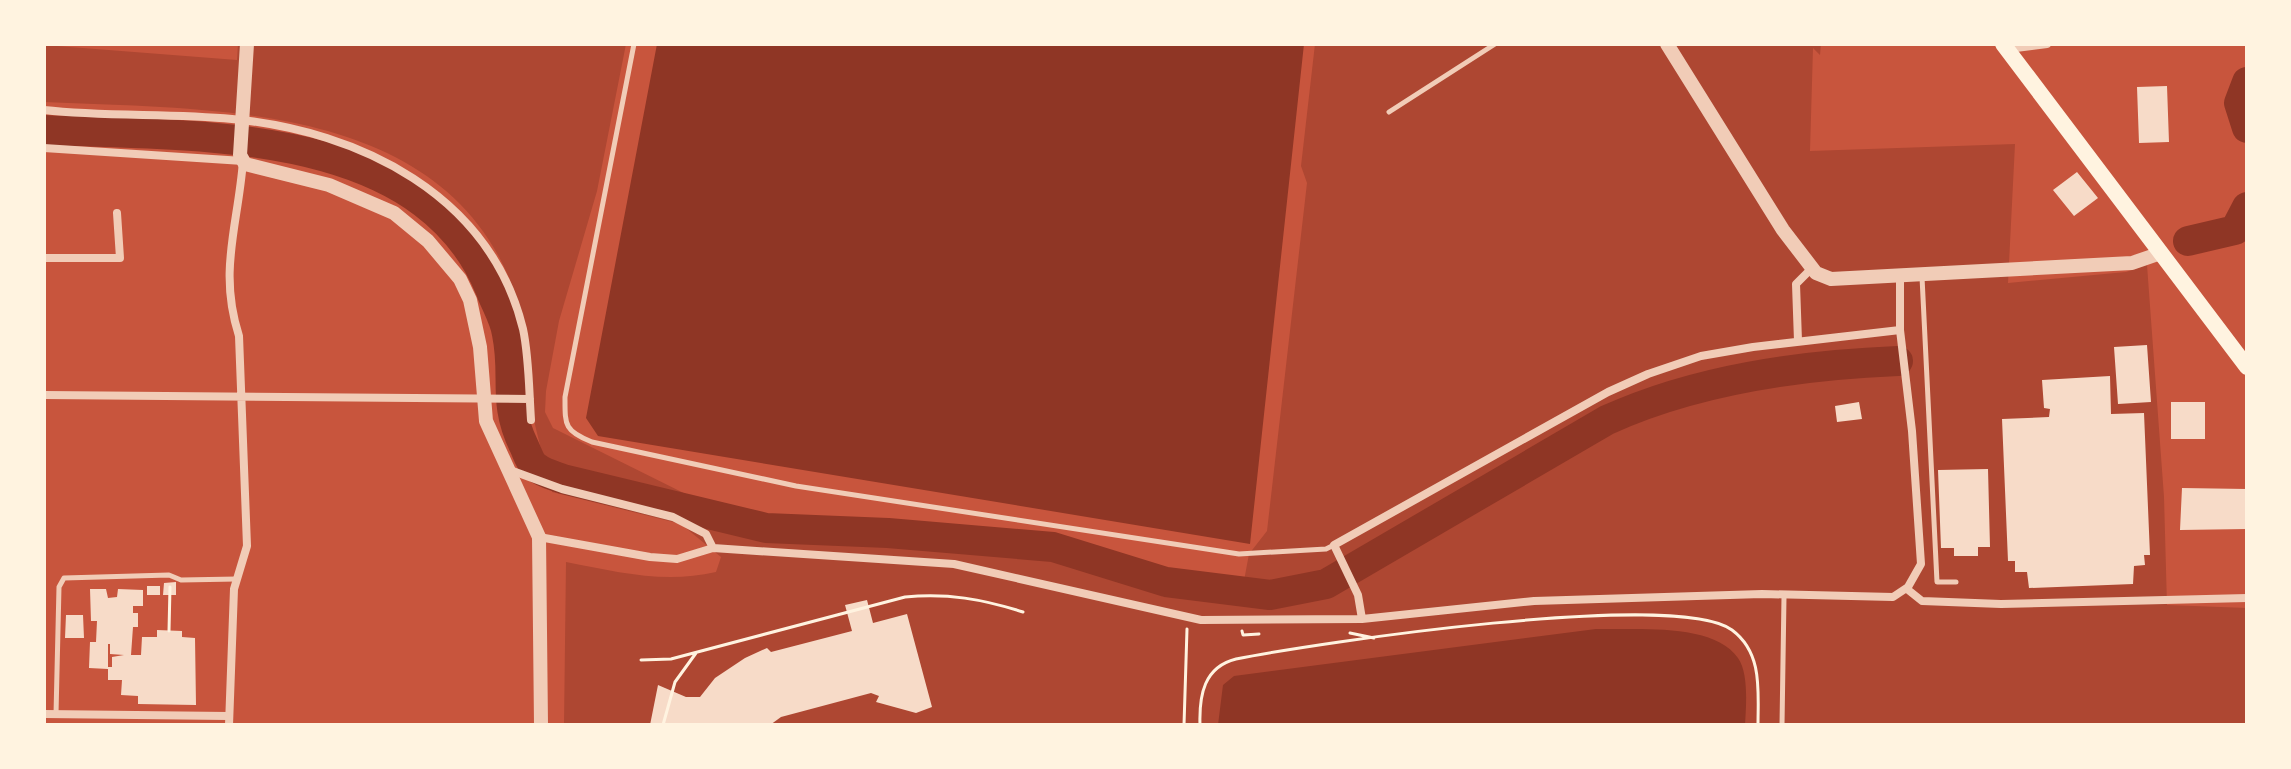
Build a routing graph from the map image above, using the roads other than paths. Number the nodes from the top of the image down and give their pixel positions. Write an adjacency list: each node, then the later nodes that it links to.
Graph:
1 (247, 44): 9 (street)
2 (634, 44): 28 (lane)
3 (1495, 44): 8 (lane)
4 (1667, 44): 15 (street)
5 (2047, 44): 6 (street)
6 (2006, 47): 13 (main road)
7 (44, 110): 9 (street)
8 (1389, 112)
9 (241, 120): 11 (street); 24 (street)
10 (44, 148): 11 (street)
11 (241, 158): 22 (street); 23 (street)
12 (117, 213): 14 (street)
13 (2161, 253): 16 (street); 20 (main road)
14 (44, 258)
15 (1812, 268): 17 (street); 19 (street)
16 (1922, 276): 17 (street); 31 (lane)
17 (1900, 277): 18 (street)
18 (1900, 330): 19 (street); 32 (street)
19 (1798, 341): 28 (street)
20 (2247, 367)
21 (44, 395): 22 (street)
22 (241, 396): 23 (street); 30 (street)
23 (488, 397): 24 (street); 26 (street)
24 (530, 399): 25 (street)
25 (531, 420)
26 (506, 468): 27 (street); 29 (street)
27 (539, 537): 29 (street); 39 (street)
28 (1334, 545): 35 (street)
29 (713, 548): 35 (street)
30 (237, 579): 37 (lane); 38 (street)
31 (1956, 582)
32 (1907, 589): 33 (street); 34 (street)
33 (1784, 597): 35 (street); 40 (lane)
34 (2247, 598)
35 (1362, 619)
36 (44, 714): 37 (street)
37 (56, 714): 38 (street)
38 (229, 720)
39 (541, 725)
40 (1782, 725)

